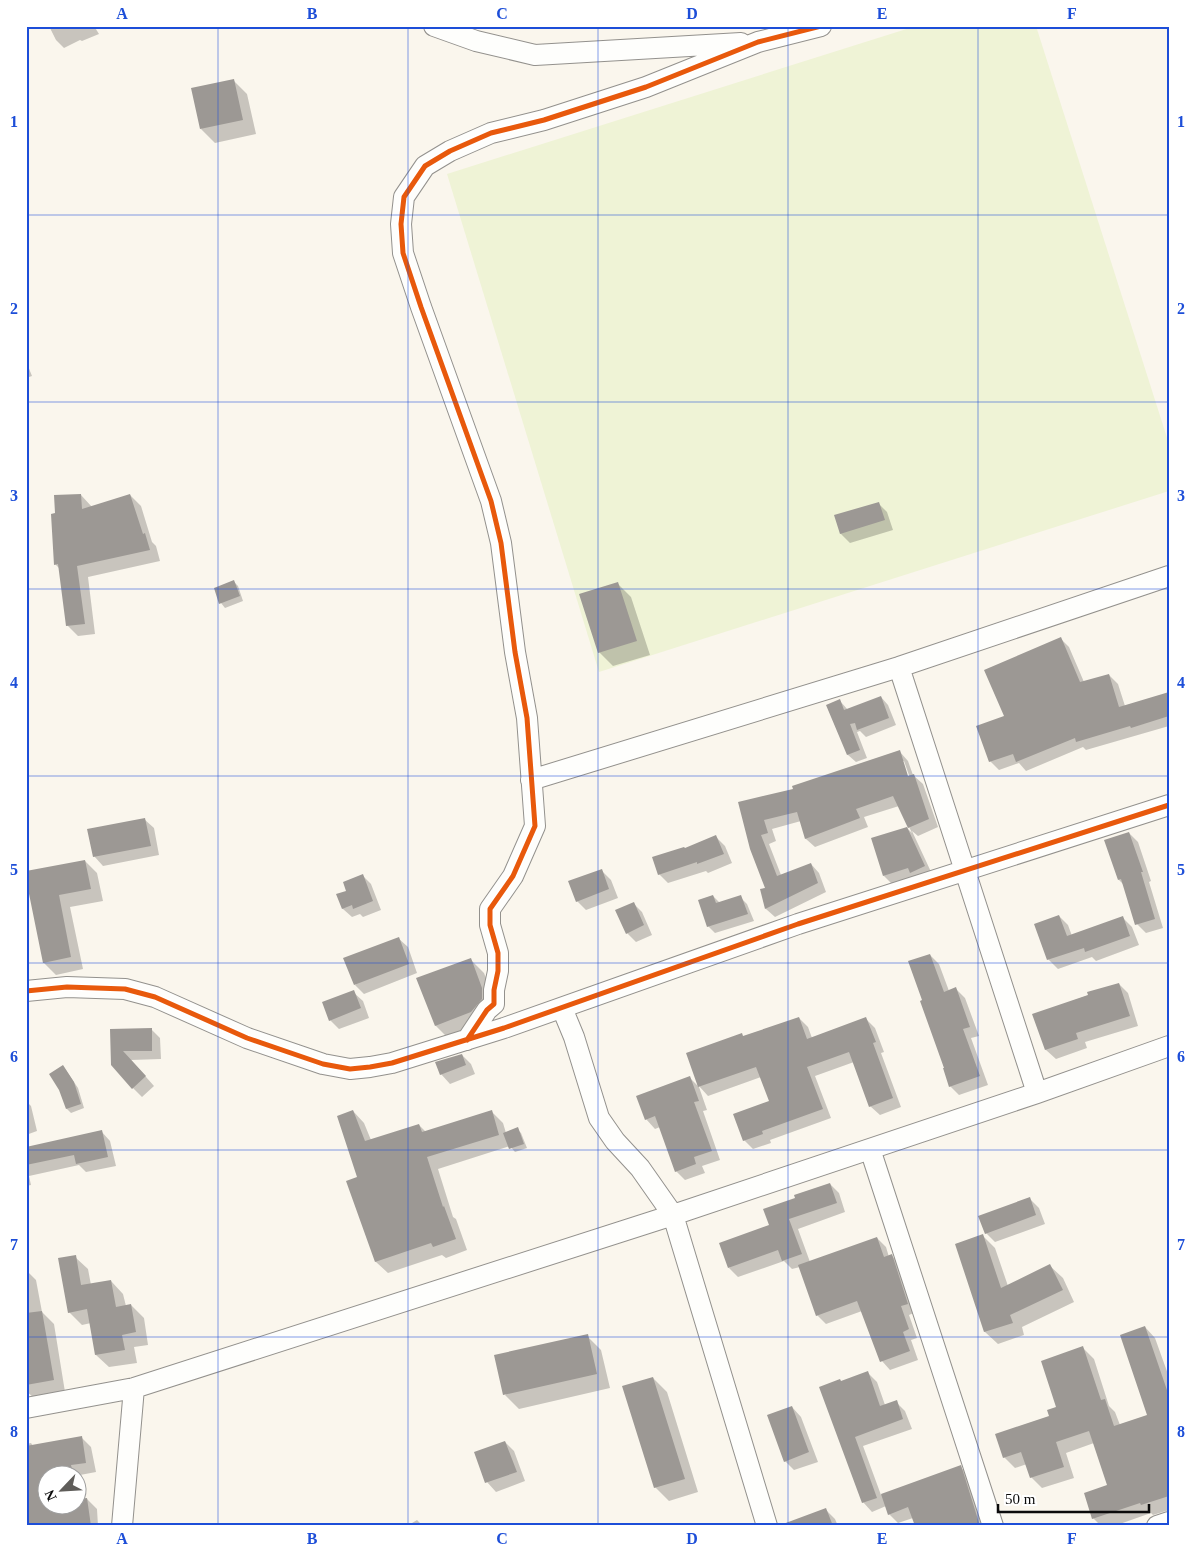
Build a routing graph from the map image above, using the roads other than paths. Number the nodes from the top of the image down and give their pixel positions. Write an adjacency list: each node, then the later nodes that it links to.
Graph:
1 (434, 26): 3 (street)
2 (821, 26): 3 (street)
3 (758, 42): 6 (street)
4 (1169, 576): 5 (street)
5 (899, 668): 6 (street); 8 (street)
6 (531, 780): 11 (street)
7 (1169, 804): 8 (street)
8 (965, 870): 10 (street); 13 (street)
9 (26, 991): 11 (street)
10 (562, 1008): 11 (street); 15 (street)
11 (467, 1040)
12 (1169, 1046): 13 (street)
13 (1037, 1093): 14 (street)
14 (870, 1149): 15 (street); 21 (street)
15 (673, 1215): 16 (street); 20 (street)
16 (134, 1388): 17 (street); 19 (street)
17 (26, 1408)
18 (1169, 1522): 22 (street)
19 (122, 1526)
20 (767, 1526)
21 (993, 1526)
22 (1158, 1526)

